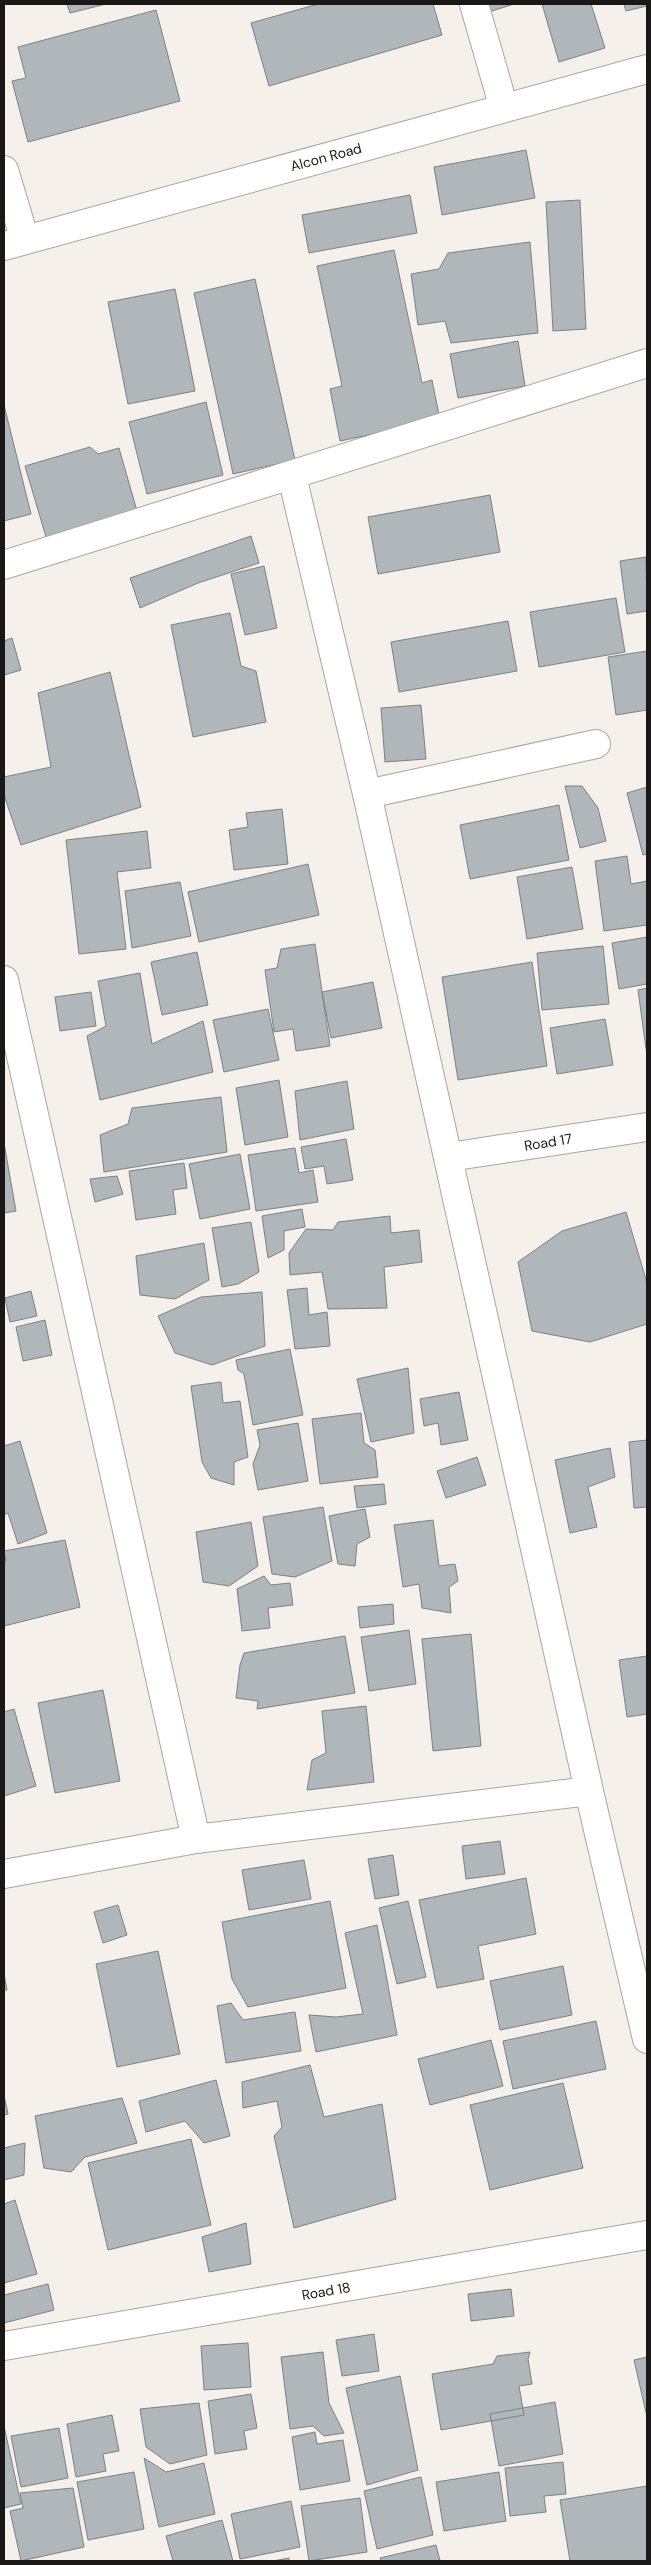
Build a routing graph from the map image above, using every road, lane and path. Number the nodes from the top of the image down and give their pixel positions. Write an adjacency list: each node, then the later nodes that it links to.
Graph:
1 (474, 4): 3 (street)
2 (647, 69): 3 (street, Alcon Road)
3 (504, 108): 5 (street, Alcon Road)
4 (4, 170): 5 (street)
5 (14, 243)
6 (647, 363): 7 (street)
7 (292, 476): 8 (street); 10 (street)
8 (4, 565)
9 (596, 744): 10 (street)
10 (367, 794): 13 (street)
11 (4, 980): 15 (street)
12 (647, 1127): 13 (street, Road 17)
13 (450, 1157): 14 (street)
14 (589, 1791): 15 (street); 17 (street)
15 (196, 1838): 16 (street)
16 (4, 1874)
17 (647, 2039)
18 (647, 2236): 19 (street, Road 18)
19 (4, 2346)

